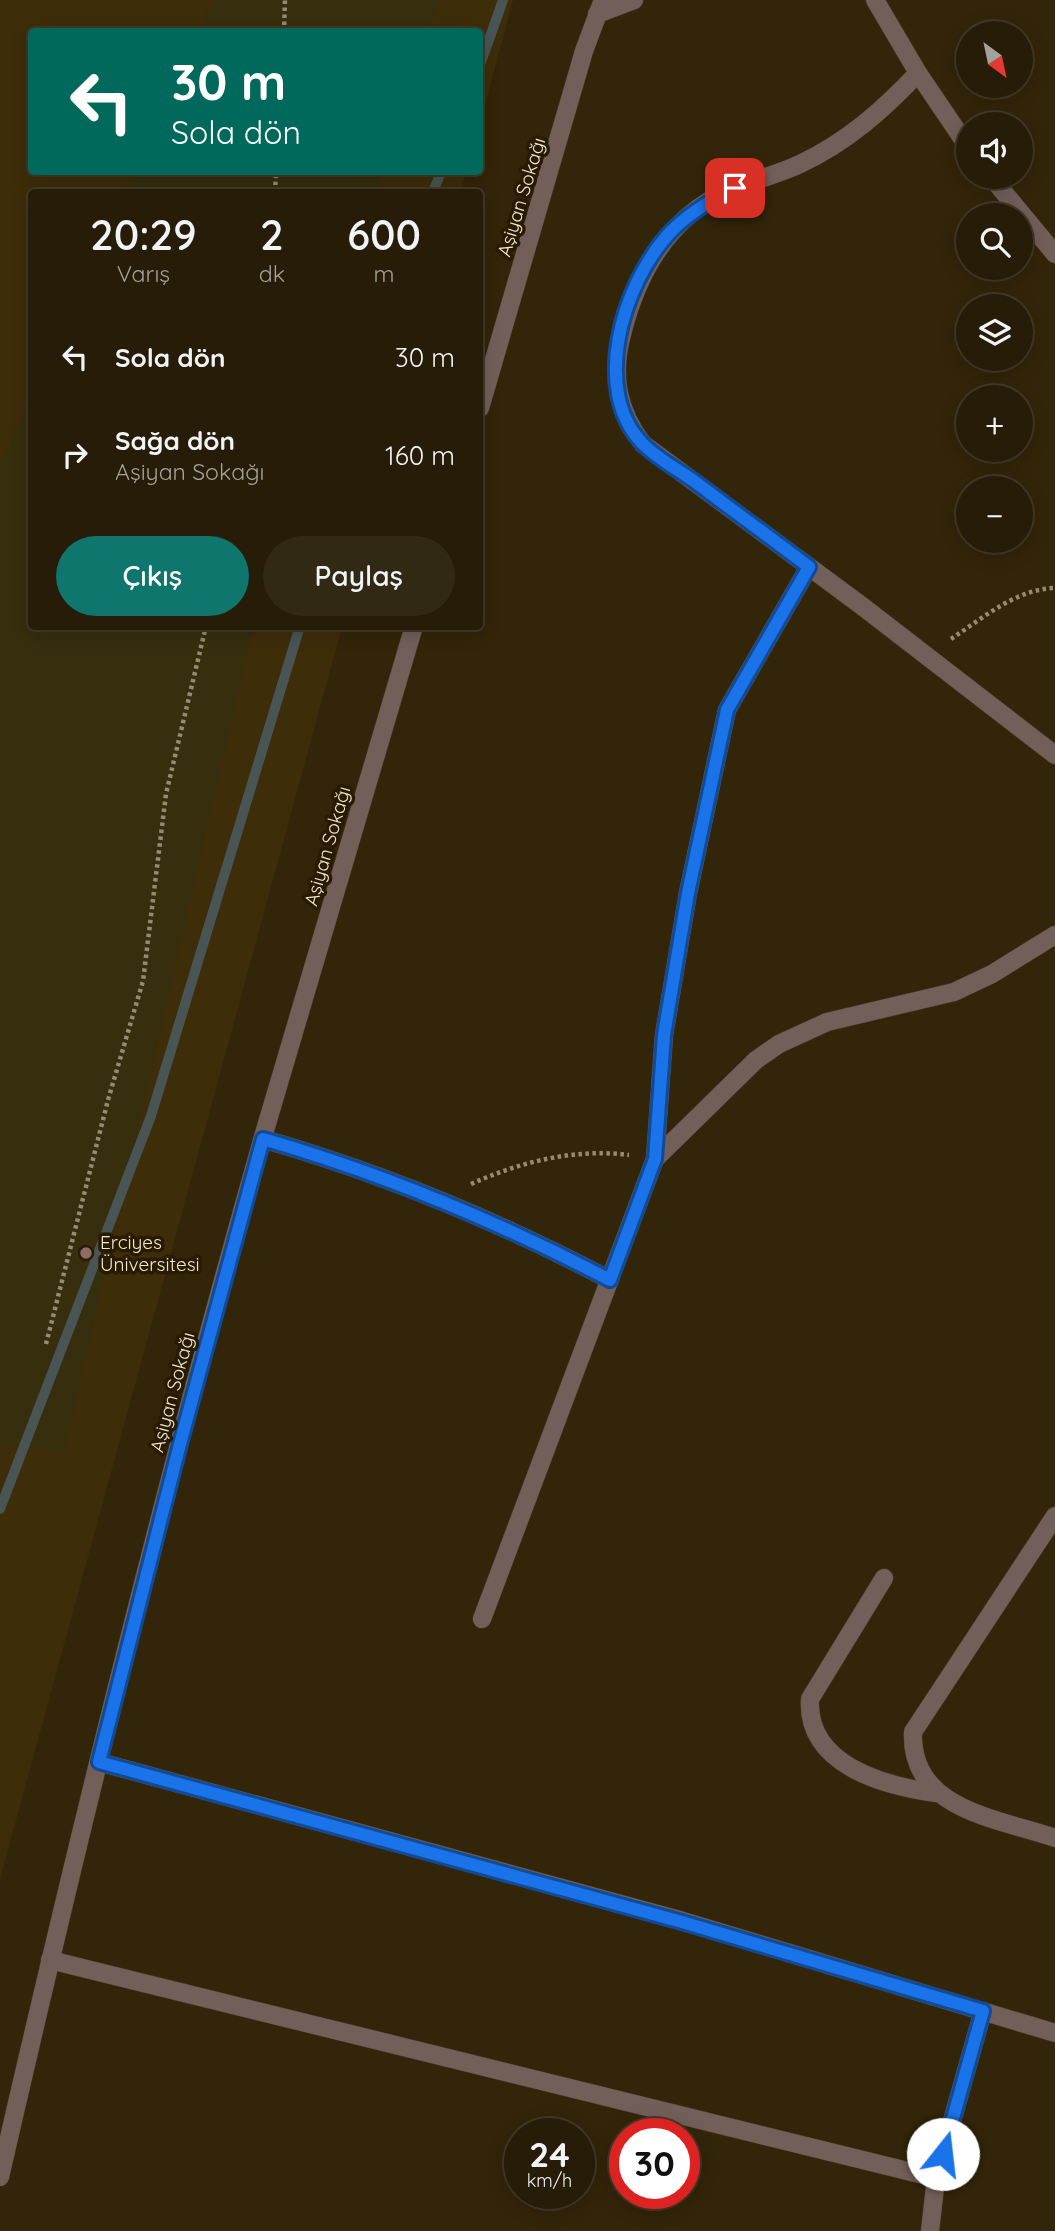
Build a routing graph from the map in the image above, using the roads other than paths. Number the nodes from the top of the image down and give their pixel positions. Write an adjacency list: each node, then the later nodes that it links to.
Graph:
1 (634, 0): 3 (street)
2 (875, 0): 4 (street)
3 (600, 7): 8 (street, Aşiyan Sokağı)
4 (918, 73): 5 (street); 9 (street)
5 (956, 128)
6 (1001, 189): 7 (street)
7 (1055, 254)
8 (483, 398)
9 (809, 567): 11 (street); 14 (street)
10 (413, 630): 13 (street, Aşiyan Sokağı)
11 (1055, 755)
12 (1055, 935): 14 (street)
13 (263, 1139): 15 (street); 19 (street, Aşiyan Sokağı)
14 (655, 1159): 15 (street)
15 (610, 1280): 18 (street)
16 (1055, 1516): 20 (street)
17 (884, 1578): 20 (street)
18 (482, 1619)
19 (99, 1762): 22 (street, Aşiyan Sokağı); 23 (street)
20 (936, 1793): 21 (street)
21 (1055, 1838)
22 (50, 1960): 25 (street, Aşiyan Sokağı); 26 (street)
23 (983, 2011): 24 (street); 26 (street)
24 (1055, 2033)
25 (0, 2177)
26 (936, 2178): 27 (street)
27 (930, 2231)

